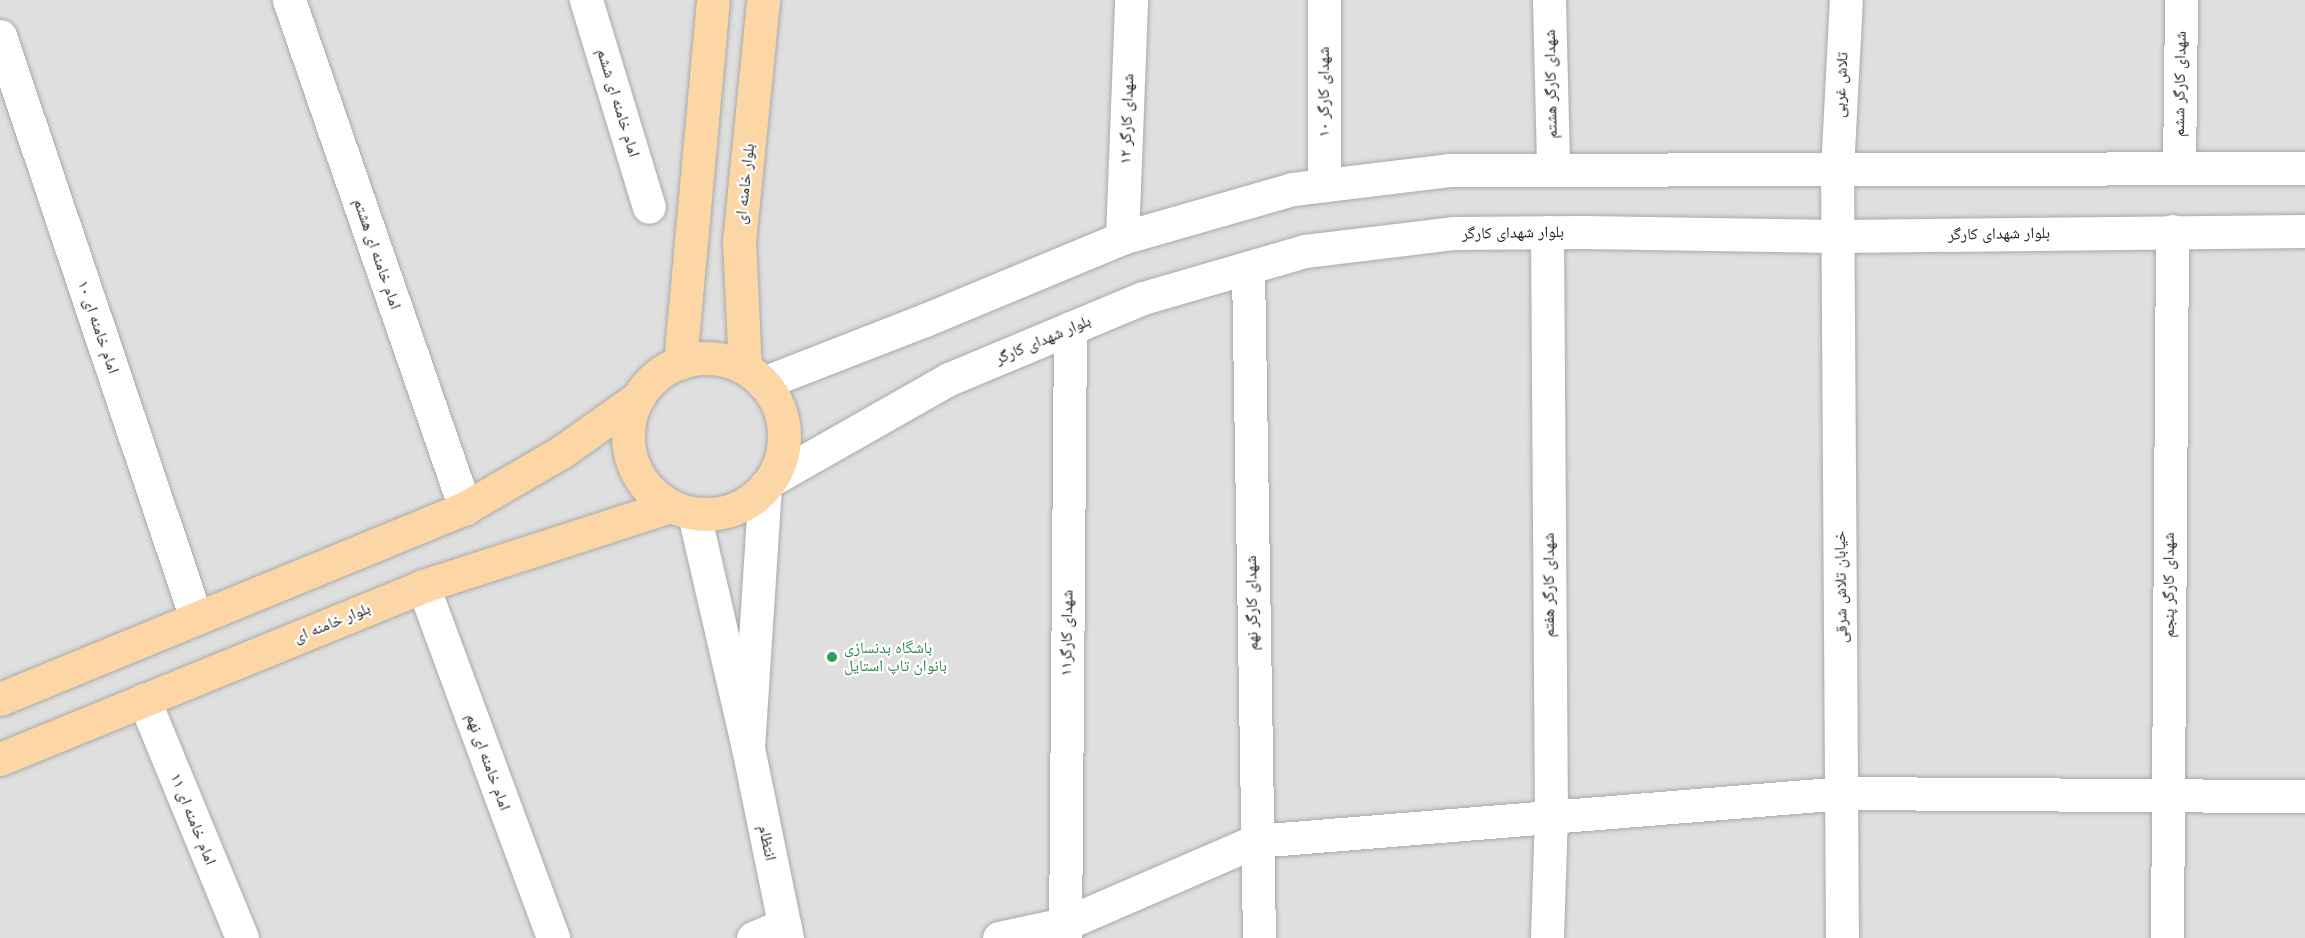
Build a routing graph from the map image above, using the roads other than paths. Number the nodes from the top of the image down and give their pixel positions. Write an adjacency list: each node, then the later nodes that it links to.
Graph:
1 (289, 0): 28 (street, امام خامنه ای هشتم)
2 (586, 0): 16 (street, امام خامنه ای ششم)
3 (713, 0): 24 (main road)
4 (763, 0): 25 (main road, بلوار خامنه ای)
5 (1131, 0): 21 (street, شهدای کارگر ۱۲)
6 (1323, 0): 15 (street, شهدای کارگر ۱۰)
7 (1550, 0): 13 (street, شهدای کارگر هشتم)
8 (1846, 0): 14 (street, تلاش غربی)
9 (2181, 0): 11 (street, شهدای کارگر ششم)
10 (0, 36): 31 (street, امام خامنه ای ۱۰)
11 (2180, 168): 12 (street); 14 (street)
12 (2305, 168)
13 (1553, 169): 14 (street); 15 (street)
14 (1837, 170): 20 (street, تلاش غربی)
15 (1324, 185): 21 (street)
16 (649, 207)
17 (2172, 231): 18 (street, بلوار شهدای کارگر); 20 (street, بلوار شهدای کارگر); 37 (street, شهدای کارگر پنجم)
18 (2305, 231)
19 (1547, 232): 20 (street, بلوار شهدای کارگر); 22 (street, بلوار شهدای کارگر); 39 (street, شهدای کارگر هفتم)
20 (1838, 236): 36 (street, خیابان تلاش شرقی)
21 (1122, 238): 25 (street)
22 (1248, 268): 23 (street, بلوار شهدای کارگر); 40 (street, شهدای کارگر نهم)
23 (1070, 328): 27 (street, بلوار شهدای کارگر); 41 (street, شهدای کارگر۱۱)
24 (680, 363): 25 (main road); 26 (main road)
25 (754, 376): 27 (main road)
26 (639, 397): 28 (main road); 29 (main road)
27 (768, 483): 29 (main road); 34 (street)
28 (465, 508): 31 (main road)
29 (682, 510): 30 (main road, بلوار خامنه ای); 34 (street)
30 (423, 586): 33 (main road, بلوار خامنه ای); 44 (street, امام خامنه ای نهم)
31 (196, 618): 32 (main road)
32 (0, 699)
33 (144, 700): 35 (main road, بلوار خامنه ای); 43 (street, امام خامنه ای ۱۱)
34 (748, 748): 42 (street, انتظام)
35 (0, 759)
36 (1843, 793): 37 (street); 39 (street); 49 (street, خیابان تلاش شرقی)
37 (2168, 793): 38 (street); 50 (street, شهدای کارگر پنجم)
38 (2305, 796)
39 (1551, 815): 40 (street); 48 (street, شهدای کارگر هفتم)
40 (1256, 841): 41 (street); 47 (street, شهدای کارگر نهم)
41 (1064, 931): 46 (street)
42 (785, 932): 45 (street)
43 (242, 938)
44 (553, 938)
45 (753, 938)
46 (999, 938)
47 (1258, 938)
48 (1547, 938)
49 (1842, 938)
50 (2167, 938)

